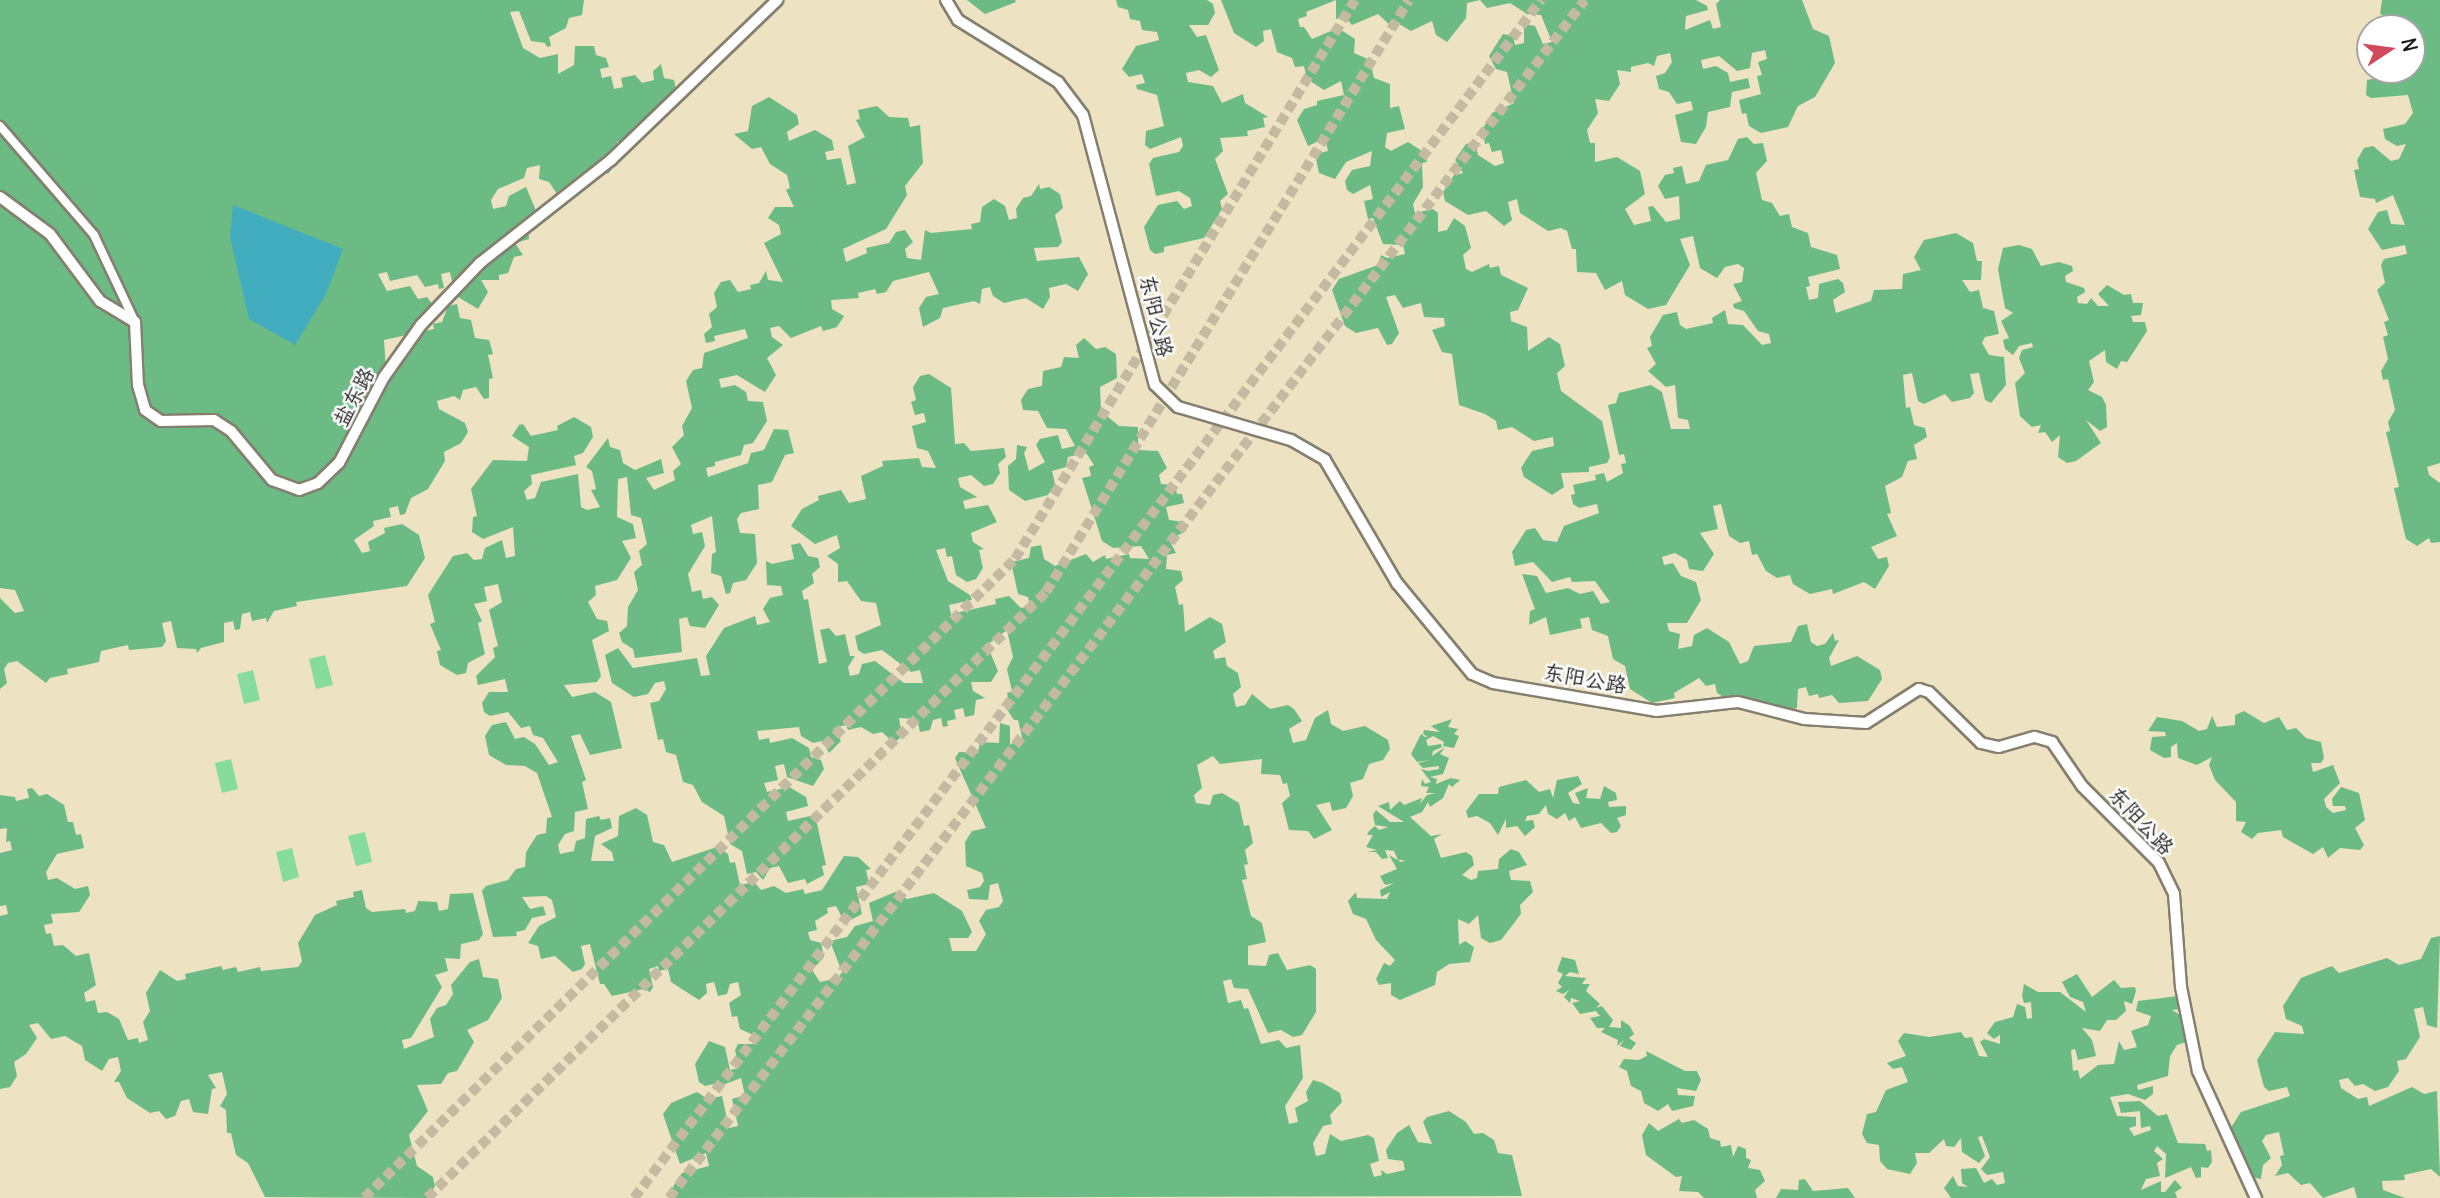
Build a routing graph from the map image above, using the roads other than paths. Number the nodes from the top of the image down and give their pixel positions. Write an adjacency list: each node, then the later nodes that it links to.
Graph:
1 (777, 0): 5 (highway, 盐东路)
2 (946, 0): 6 (highway, 东阳公路)
3 (0, 126): 5 (street)
4 (0, 197): 5 (highway)
5 (135, 322)
6 (2256, 1198)

